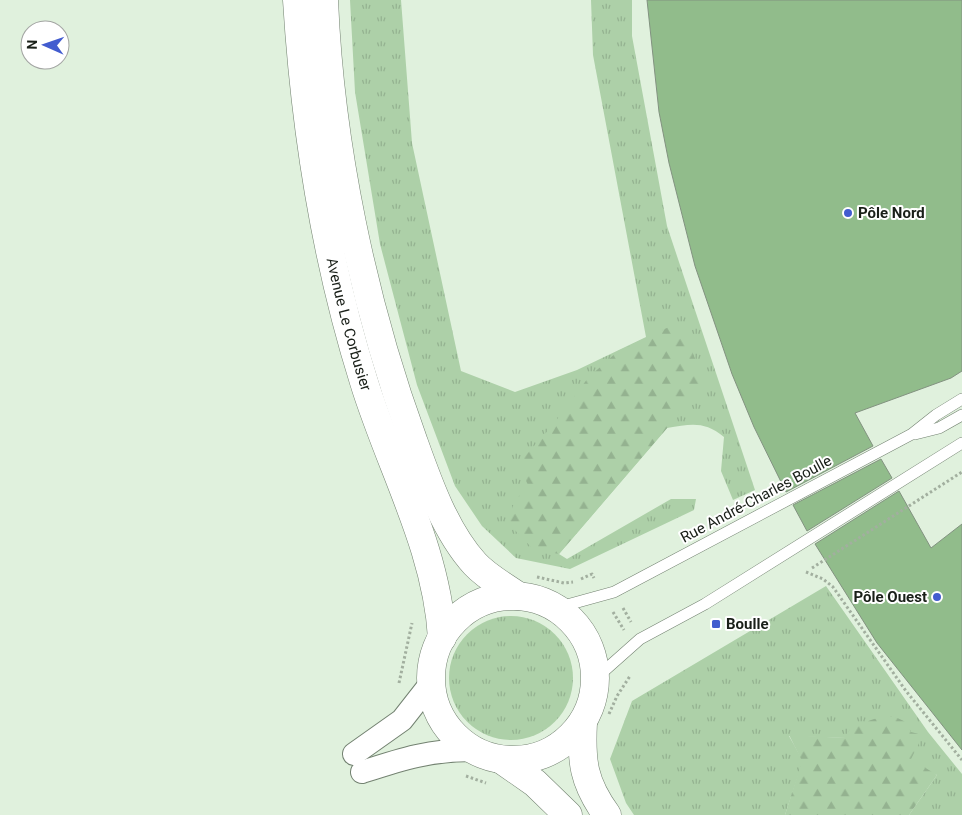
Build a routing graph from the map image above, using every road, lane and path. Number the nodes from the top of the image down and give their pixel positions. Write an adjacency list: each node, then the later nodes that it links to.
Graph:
1 (297, 0): 15 (street, Avenue Le Corbusier)
2 (324, 0): 10 (street, Avenue Le Corbusier)
3 (962, 400): 5 (lane, Rue André-Charles Boulle)
4 (962, 415): 5 (lane)
5 (912, 434): 11 (lane, Rue André-Charles Boulle)
6 (962, 443): 16 (lane)
7 (962, 472): 8 (path)
8 (812, 568)
9 (806, 572): 22 (path)
10 (524, 585): 11 (path); 13 (street); 15 (street)
11 (604, 595): 13 (lane, Rue André-Charles Boulle); 16 (path)
12 (618, 600): 14 (path)
13 (556, 608): 17 (street)
14 (633, 627)
15 (442, 638): 18 (street)
16 (633, 646): 17 (lane); 19 (path)
17 (595, 679): 19 (street)
18 (431, 682): 20 (street); 20 (street)
19 (594, 722): 21 (street); 24 (street)
20 (473, 750): 21 (street)
21 (502, 760): 23 (street)
22 (962, 760)
23 (568, 815)
24 (607, 815)

